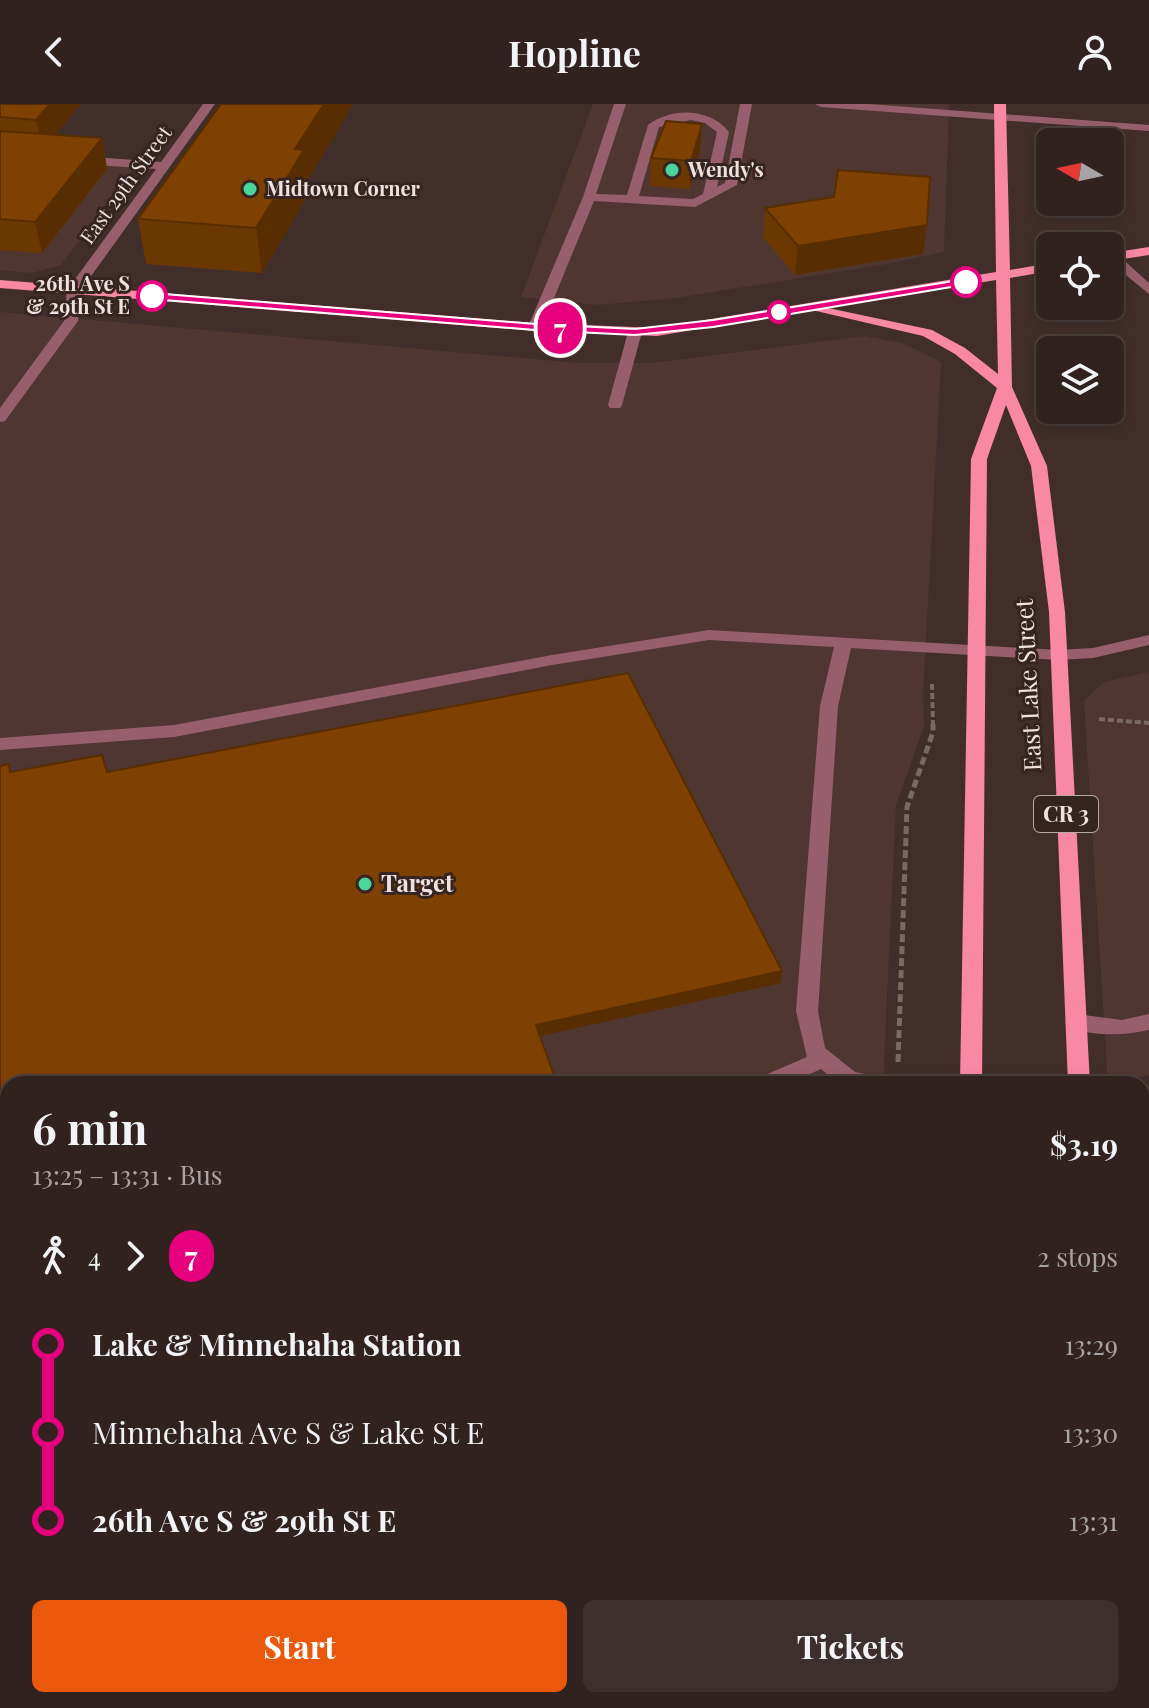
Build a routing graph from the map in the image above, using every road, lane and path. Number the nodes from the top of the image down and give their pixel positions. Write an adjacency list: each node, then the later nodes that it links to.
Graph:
1 (209, 104): 9 (street, East 29th Street)
2 (620, 104): 11 (street)
3 (746, 104): 10 (street)
4 (821, 104): 6 (street)
5 (1000, 104): 6 (main road, East Lake Street / CR 3)
6 (999, 119): 7 (street); 17 (main road, East Lake Street / CR 3)
7 (1149, 128)
8 (63, 159): 9 (street)
9 (164, 166): 19 (street, East 29th Street)
10 (709, 196): 12 (street); 12 (street)
11 (589, 197): 12 (street); 22 (street)
12 (632, 200)
13 (1149, 251): 14 (main road)
14 (1124, 255)
15 (1124, 268): 20 (street)
16 (1036, 269): 17 (main road)
17 (1004, 275): 21 (main road); 24 (main road, East Lake Street / CR 3)
18 (0, 284): 19 (main road)
19 (74, 290): 22 (main road); 26 (street)
20 (1149, 290)
21 (808, 307): 23 (main road); 24 (main road)
22 (535, 327): 23 (main road)
23 (635, 332): 25 (street)
24 (1005, 387): 29 (main road, East Lake Street / CR 3); 30 (main road, East Lake Street / CR 3)
25 (615, 405)
26 (0, 418)
27 (1149, 640): 30 (street)
28 (844, 642): 29 (street); 34 (street); 37 (street)
29 (975, 650): 30 (street); 41 (main road, East Lake Street / CR 3)
30 (1058, 655): 35 (main road, East Lake Street / CR 3)
31 (932, 684): 38 (path)
32 (1099, 719): 33 (path)
33 (1149, 723)
34 (0, 744)
35 (1076, 1022): 36 (street); 42 (main road, East Lake Street / CR 3)
36 (1149, 1022)
37 (824, 1059): 39 (street); 40 (street)
38 (897, 1069)
39 (785, 1076)
40 (844, 1076)
41 (971, 1076)
42 (1079, 1076)

